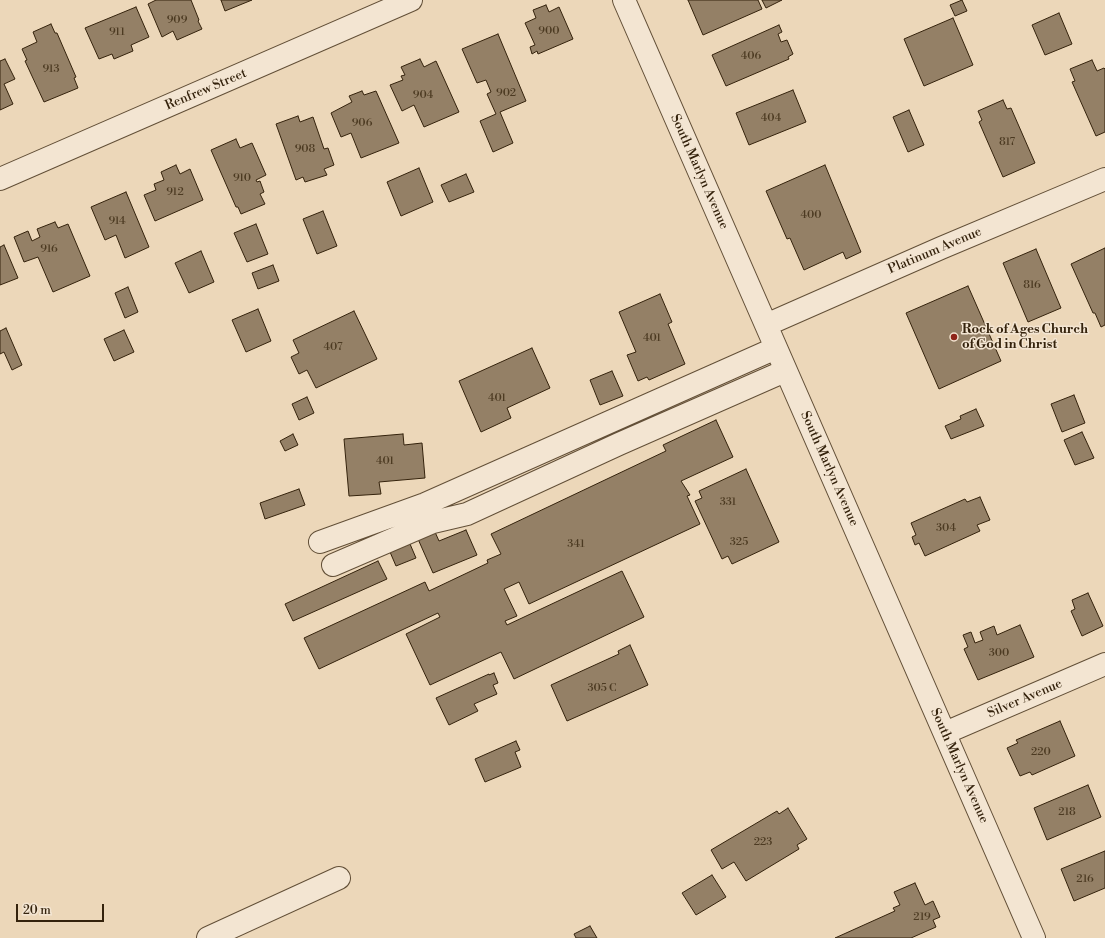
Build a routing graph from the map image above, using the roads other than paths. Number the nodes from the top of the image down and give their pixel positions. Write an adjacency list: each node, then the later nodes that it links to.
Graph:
1 (411, 0): 3 (street, Renfrew Street)
2 (624, 0): 5 (street, South Marlyn Avenue)
3 (0, 179)
4 (1105, 179): 5 (street, Platinum Avenue)
5 (766, 325): 6 (street, South Marlyn Avenue)
6 (776, 348): 7 (street, South Marlyn Avenue); 8 (street)
7 (785, 371): 9 (street); 11 (street, South Marlyn Avenue)
8 (320, 542)
9 (333, 565)
10 (1105, 664): 11 (street, Silver Avenue)
11 (945, 733): 14 (street, South Marlyn Avenue)
12 (339, 878): 13 (street)
13 (208, 938)
14 (1034, 938)

